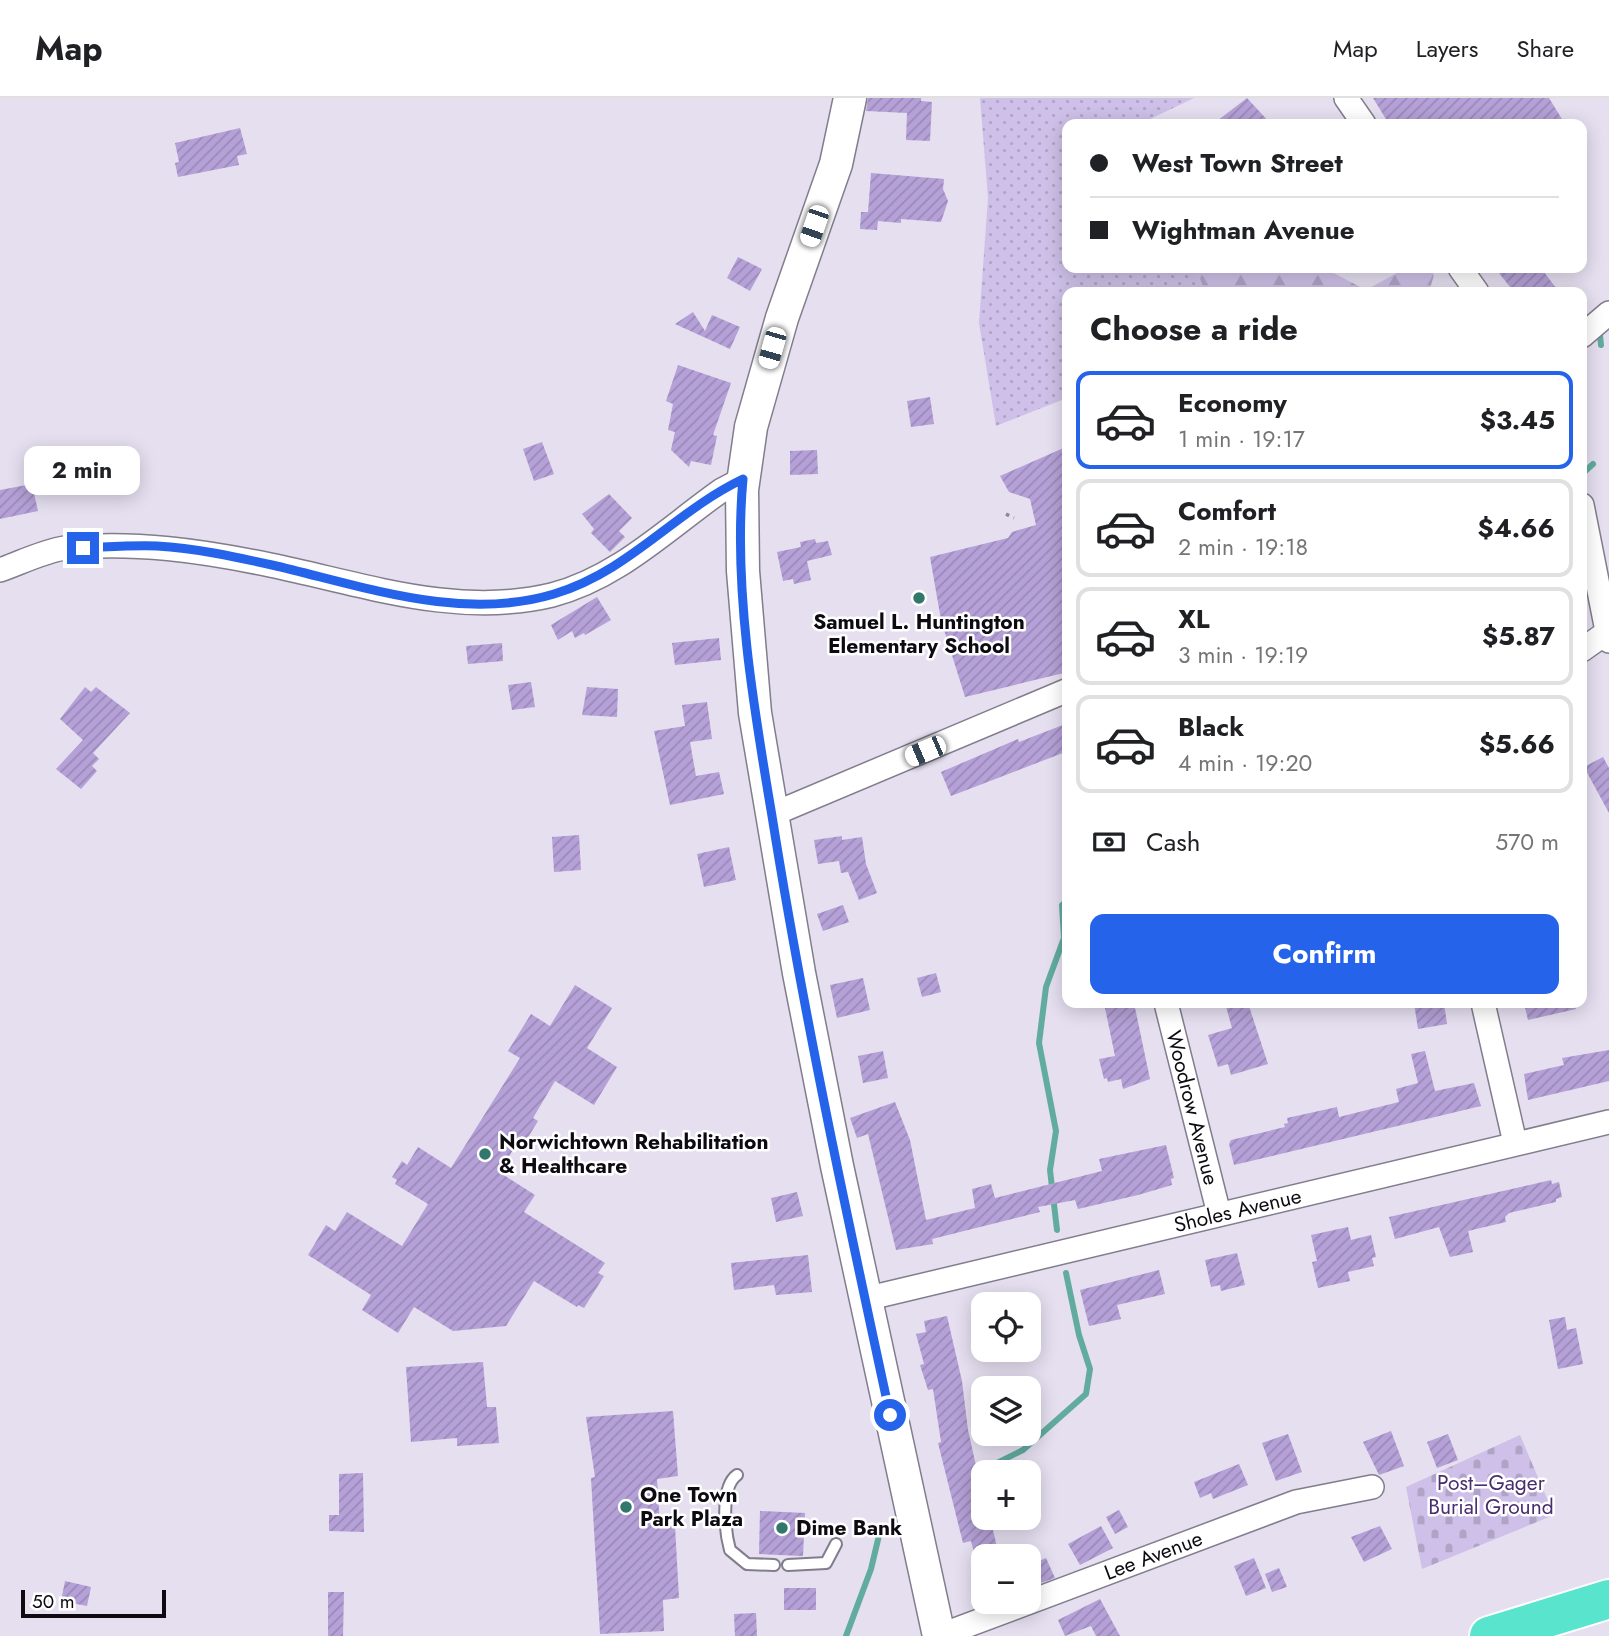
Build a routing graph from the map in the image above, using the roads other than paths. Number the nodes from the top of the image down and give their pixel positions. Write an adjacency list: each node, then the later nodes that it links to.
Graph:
1 (850, 98): 6 (main road)
2 (1346, 98): 3 (street)
3 (1361, 119)
4 (1609, 313): 5 (street)
5 (1587, 332)
6 (743, 479): 8 (street); 12 (main road)
7 (1587, 530): 9 (street)
8 (0, 570)
9 (1608, 637): 10 (street)
10 (1587, 648)
11 (1062, 694): 12 (street)
12 (771, 815): 18 (main road)
13 (1167, 1008): 17 (street, Woodrow Avenue)
14 (1484, 1008): 16 (street)
15 (1609, 1122): 16 (street, Sholes Avenue)
16 (1515, 1143): 17 (street, Sholes Avenue)
17 (1219, 1214): 18 (street, Sholes Avenue)
18 (865, 1299): 25 (main road)
19 (737, 1475): 22 (lane)
20 (1372, 1487): 25 (street, Lee Avenue)
21 (836, 1544): 23 (lane)
22 (774, 1565)
23 (788, 1565)
24 (1609, 1599): 26 (highway)
25 (939, 1636)
26 (1489, 1636)

